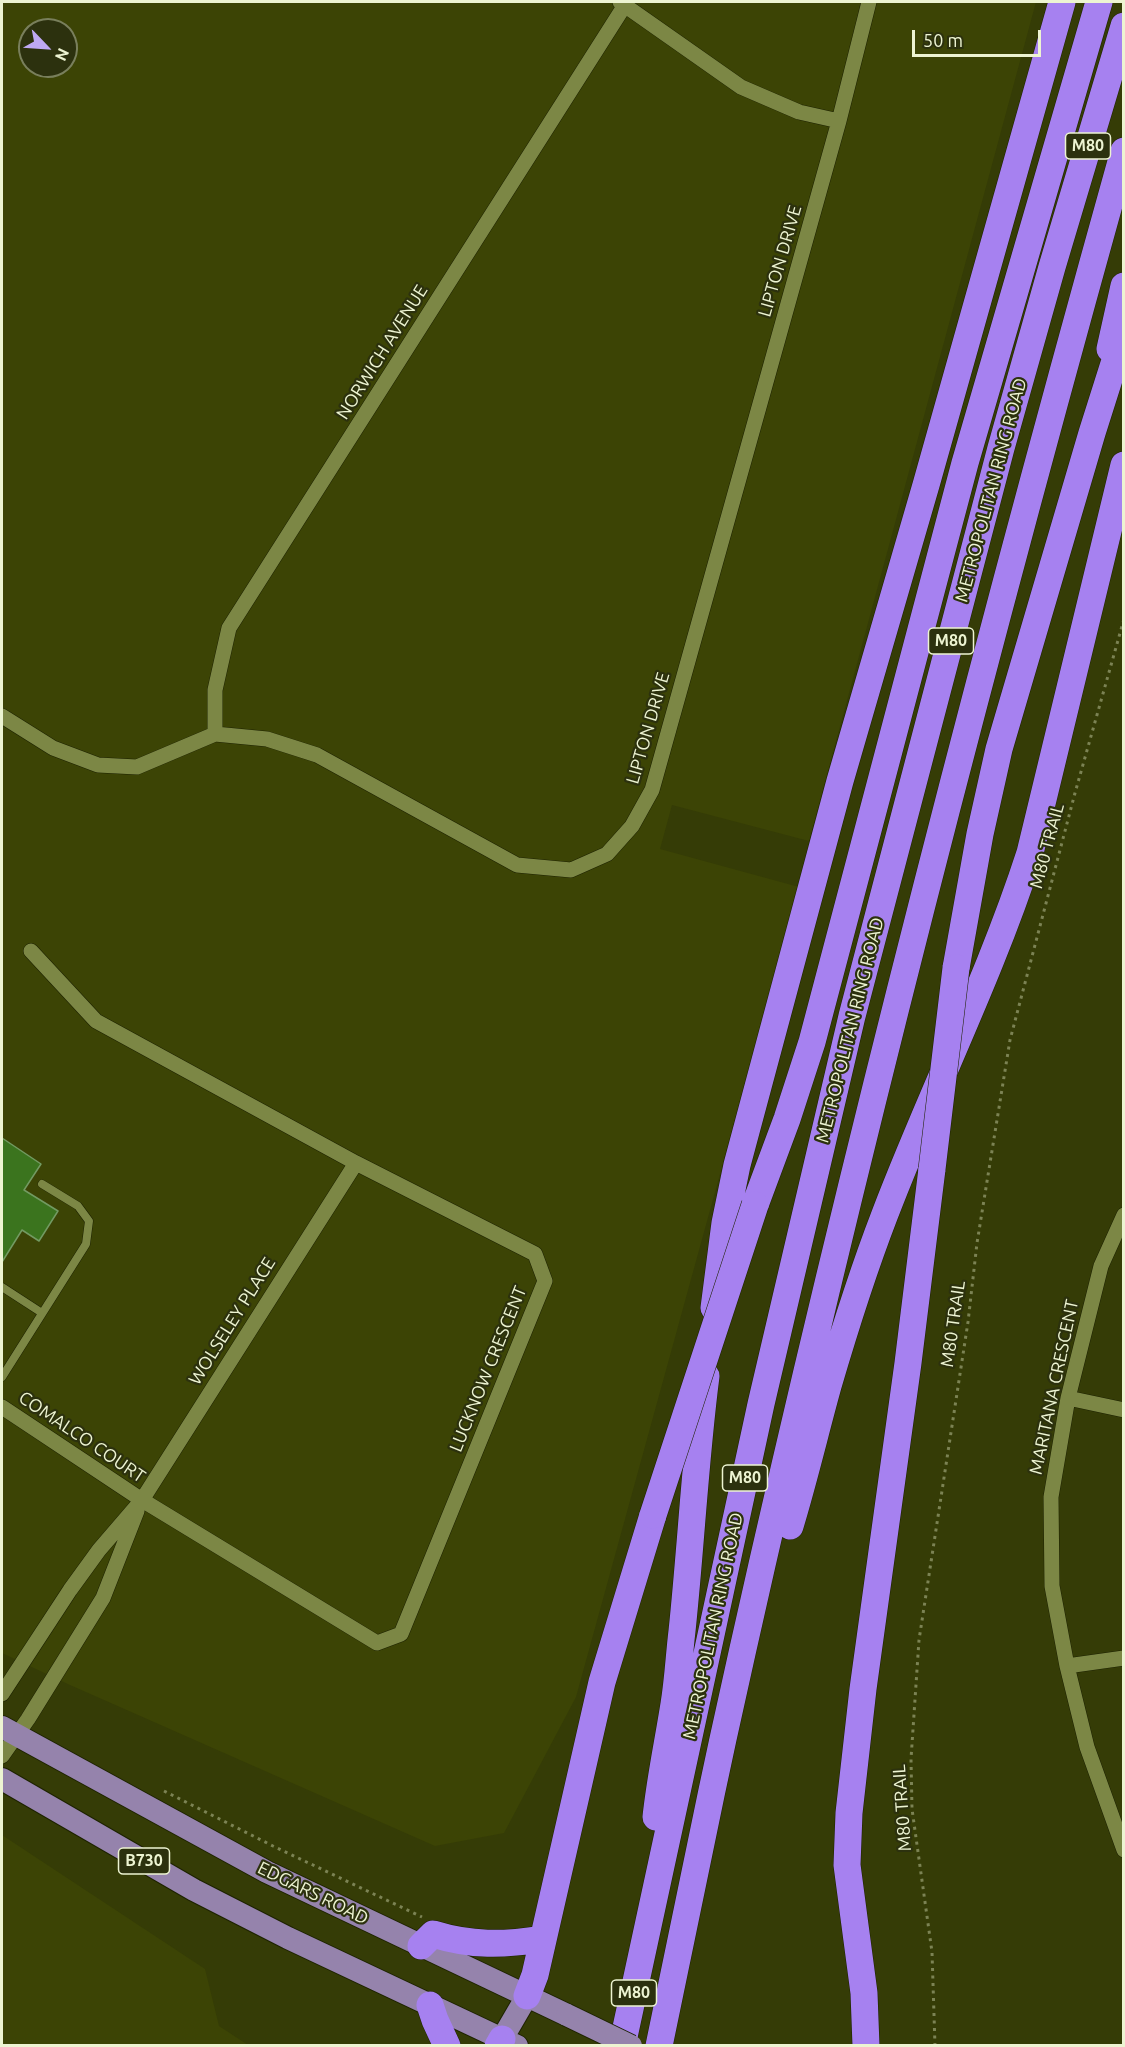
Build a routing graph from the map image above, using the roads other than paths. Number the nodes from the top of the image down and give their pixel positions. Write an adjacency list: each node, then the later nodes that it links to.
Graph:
1 (869, 2): 7 (street, LIPTON DRIVE)
2 (1062, 2): 36 (highway)
3 (1076, 2): 18 (highway)
4 (1099, 2): 18 (highway)
5 (623, 3): 7 (street); 14 (street, NORWICH AVENUE)
6 (1124, 26): 36 (highway, METROPOLITAN RING ROAD / M80)
7 (838, 121): 14 (street, LIPTON DRIVE)
8 (1124, 151): 31 (highway, METROPOLITAN RING ROAD / M80)
9 (1124, 286): 11 (highway)
10 (1124, 332): 11 (highway)
11 (1092, 433): 38 (highway, bridge)
12 (1124, 465): 31 (highway)
13 (2, 716): 14 (street, LIPTON DRIVE)
14 (215, 734)
15 (31, 951): 16 (street, LUCKNOW CRESCENT)
16 (356, 1163): 26 (street, WOLSELEY PLACE); 26 (street, LUCKNOW CRESCENT)
17 (42, 1184): 21 (lane)
18 (755, 1204): 35 (highway, bridge)
19 (1124, 1215): 23 (street, MARITANA CRESCENT)
20 (2, 1287): 21 (lane)
21 (42, 1313): 22 (lane)
22 (2, 1377)
23 (1068, 1398): 25 (street); 28 (street, MARITANA CRESCENT)
24 (2, 1407): 26 (street, COMALCO COURT)
25 (1124, 1410)
26 (142, 1500): 29 (street, WOLSELEY PLACE); 30 (street, WOLSELEY PLACE)
27 (1124, 1658): 28 (street)
28 (1066, 1666): 34 (street, MARITANA CRESCENT)
29 (2, 1694)
30 (9, 1732): 32 (street, WOLSELEY PLACE); 37 (main road, EDGARS ROAD / B730)
31 (723, 1737): 45 (highway, METROPOLITAN RING ROAD / M80)
32 (2, 1756)
33 (2, 1779): 40 (main road, B730)
34 (1124, 1851)
35 (543, 1939): 37 (highway); 39 (highway)
36 (645, 1941): 43 (highway, METROPOLITAN RING ROAD / M80)
37 (421, 1946): 39 (main road, EDGARS ROAD / B730)
38 (864, 1992): 46 (highway); 47 (highway)
39 (527, 1995): 41 (main road); 44 (main road, EDGARS ROAD / B730, bridge)
40 (430, 2005): 41 (main road, B730); 42 (highway)
41 (506, 2043)
42 (447, 2046)
43 (622, 2046)
44 (631, 2046)
45 (659, 2046)
46 (866, 2046)
47 (881, 2046)

